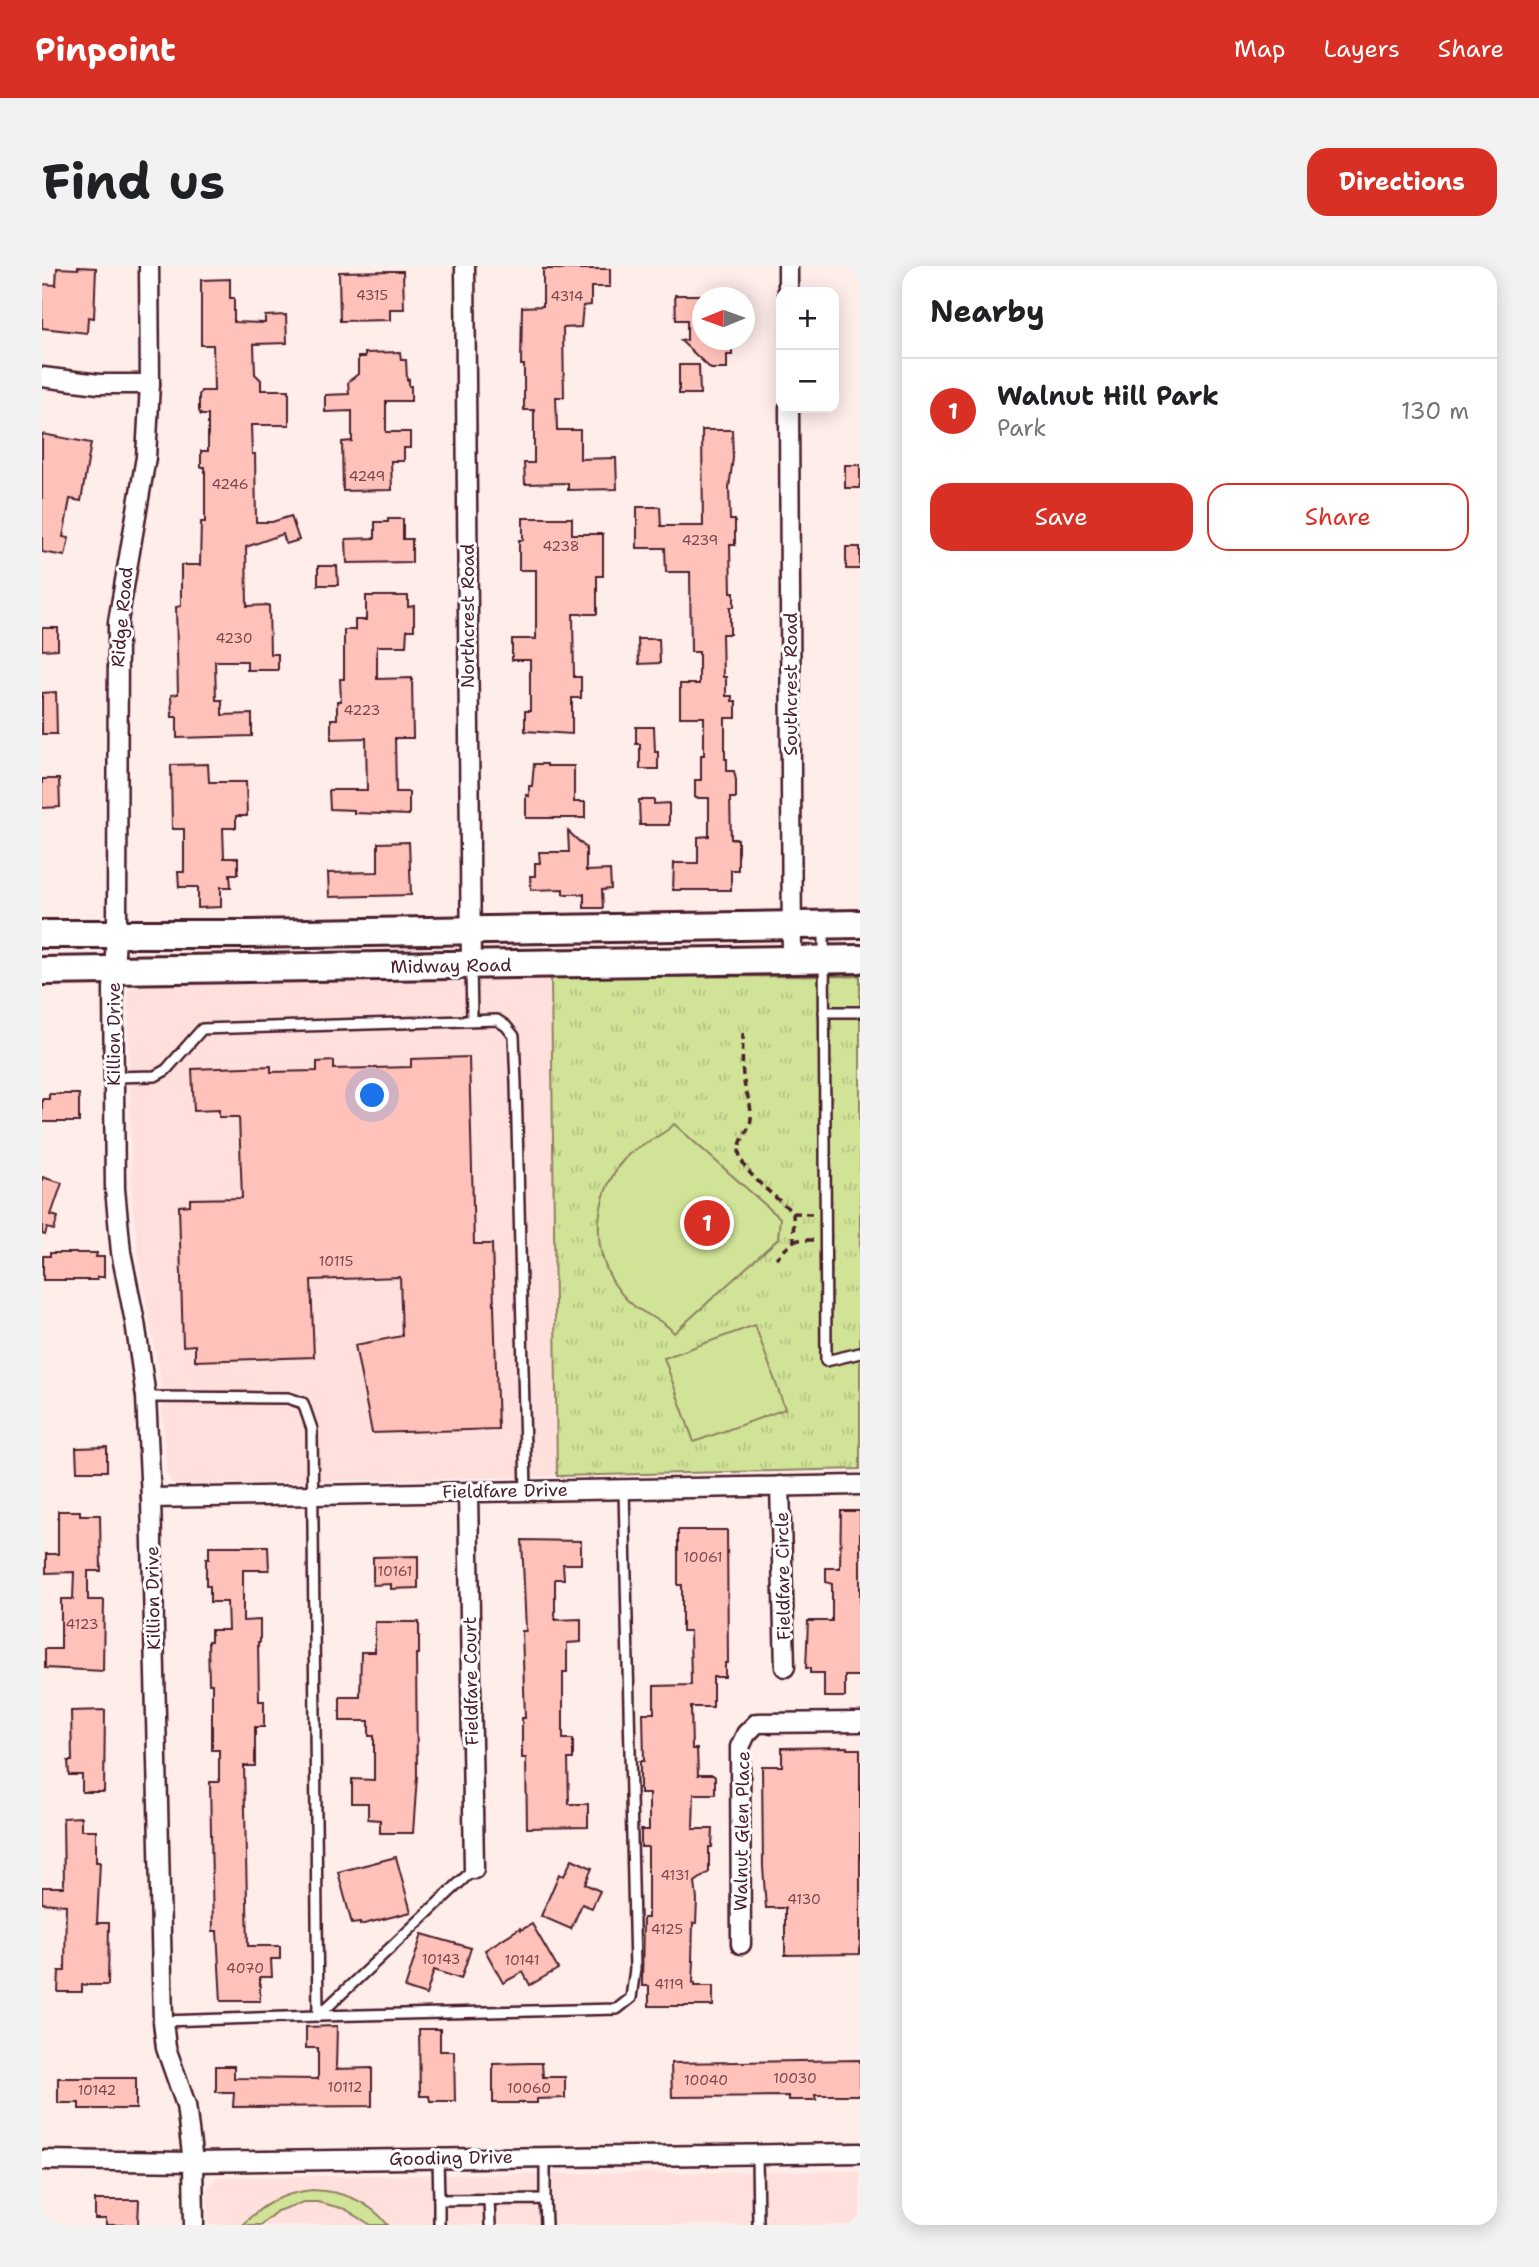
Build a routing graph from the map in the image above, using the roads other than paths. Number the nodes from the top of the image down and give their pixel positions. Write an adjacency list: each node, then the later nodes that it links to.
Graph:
1 (149, 266): 6 (street, Ridge Road)
2 (466, 266): 11 (street, Northcrest Road)
3 (788, 266): 4 (street)
4 (788, 287)
5 (42, 377): 6 (street)
6 (150, 384): 14 (street, Ridge Road)
7 (789, 413): 9 (street, Southcrest Road)
8 (860, 924): 10 (main road, Midway Road)
9 (792, 925): 10 (main road, Midway Road); 11 (main road, Midway Road); 16 (street, Southcrest Road)
10 (824, 925): 17 (lane)
11 (471, 930): 12 (main road, Midway Road); 18 (street, Northcrest Road)
12 (382, 931): 14 (main road, Midway Road); 19 (main road)
13 (42, 934): 14 (main road, Midway Road)
14 (116, 934): 20 (street, Ridge Road)
15 (860, 959): 17 (main road, Midway Road)
16 (792, 960): 17 (main road, Midway Road); 18 (main road, Midway Road)
17 (824, 960): 22 (lane)
18 (471, 966): 19 (main road, Midway Road); 24 (lane)
19 (382, 967): 20 (main road, Midway Road)
20 (114, 970): 21 (main road, Midway Road); 25 (street, Killion Drive)
21 (42, 971)
22 (824, 1012): 23 (lane); 26 (lane)
23 (860, 1012)
24 (472, 1020): 25 (lane); 31 (lane)
25 (114, 1077): 27 (street, Killion Drive)
26 (860, 1353)
27 (146, 1397): 33 (lane); 34 (street, Killion Drive)
28 (860, 1485): 29 (street, Fieldfare Drive)
29 (780, 1486): 30 (street, Fieldfare Drive); 35 (street, Fieldfare Circle)
30 (624, 1489): 31 (street, Fieldfare Drive); 39 (lane)
31 (526, 1490): 32 (street, Fieldfare Drive)
32 (468, 1492): 33 (street, Fieldfare Drive); 37 (street, Fieldfare Court)
33 (312, 1495): 34 (street, Fieldfare Drive); 39 (lane)
34 (151, 1498): 40 (street, Killion Drive)
35 (785, 1667)
36 (860, 1722): 38 (street, Walnut Glen Place)
37 (474, 1869): 39 (lane)
38 (741, 1944)
39 (318, 2016): 40 (lane)
40 (163, 2021): 46 (street, Killion Drive)
41 (860, 2153): 42 (street, Gooding Drive)
42 (757, 2154): 43 (street, Gooding Drive); 54 (lane)
43 (545, 2157): 44 (street, Gooding Drive); 48 (lane)
44 (438, 2158): 46 (street, Gooding Drive); 49 (lane)
45 (42, 2160): 46 (street, Gooding Drive)
46 (193, 2162): 50 (street, Killion Drive)
47 (489, 2199): 48 (lane); 49 (lane); 52 (lane)
48 (545, 2199): 53 (lane)
49 (439, 2200): 51 (lane)
50 (194, 2225)
51 (439, 2225)
52 (490, 2225)
53 (546, 2225)
54 (758, 2225)

